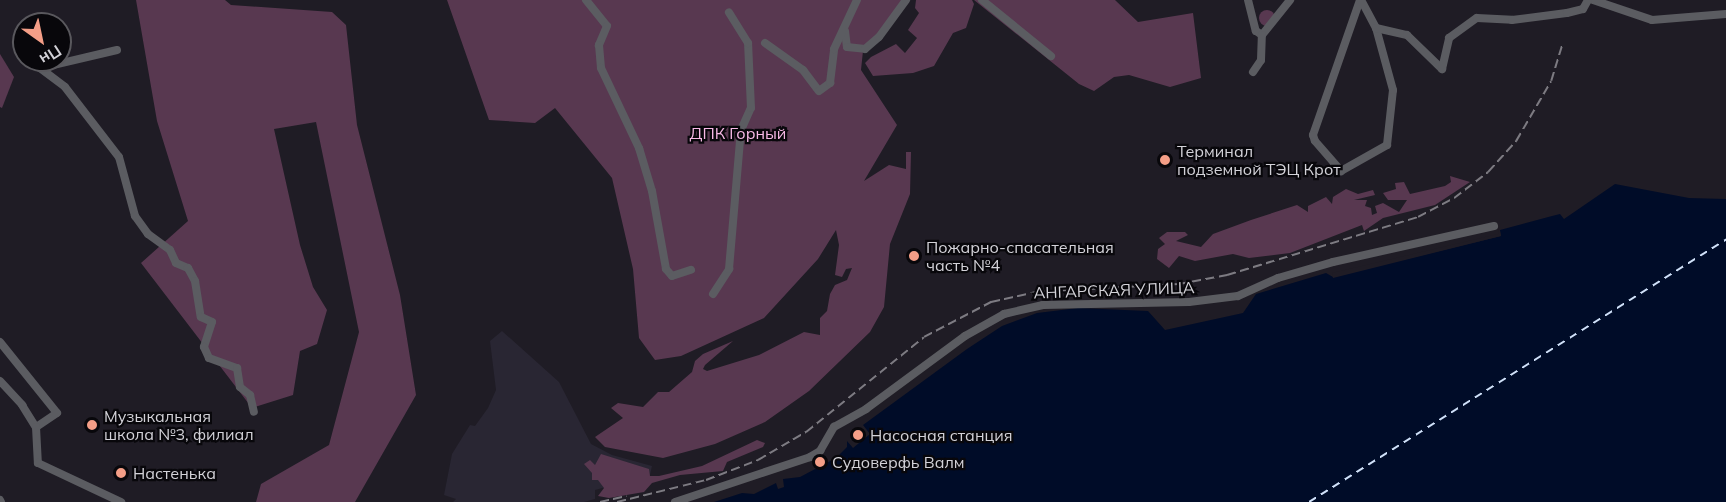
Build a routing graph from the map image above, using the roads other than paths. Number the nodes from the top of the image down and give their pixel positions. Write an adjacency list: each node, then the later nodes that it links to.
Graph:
1 (586, 0): 20 (street)
2 (857, 0): 12 (street)
3 (906, 0): 12 (street)
4 (982, 0): 17 (street)
5 (1248, 0): 14 (street)
6 (1290, 0): 14 (street)
7 (1361, 0): 13 (street); 13 (street)
8 (1588, 0): 13 (street)
9 (1593, 0): 11 (street)
10 (729, 13): 21 (street)
11 (1726, 14)
12 (846, 26): 15 (street)
13 (1376, 28)
14 (1262, 35): 18 (street)
15 (765, 43)
16 (117, 50): 24 (street)
17 (1051, 56)
18 (1253, 72)
19 (1494, 226): 27 (street, АНГАРСКАЯ УЛИЦА)
20 (691, 270)
21 (713, 294)
22 (0, 342): 25 (street)
23 (0, 381): 25 (street)
24 (254, 412)
25 (36, 427): 26 (street)
26 (121, 502)
27 (675, 502)

